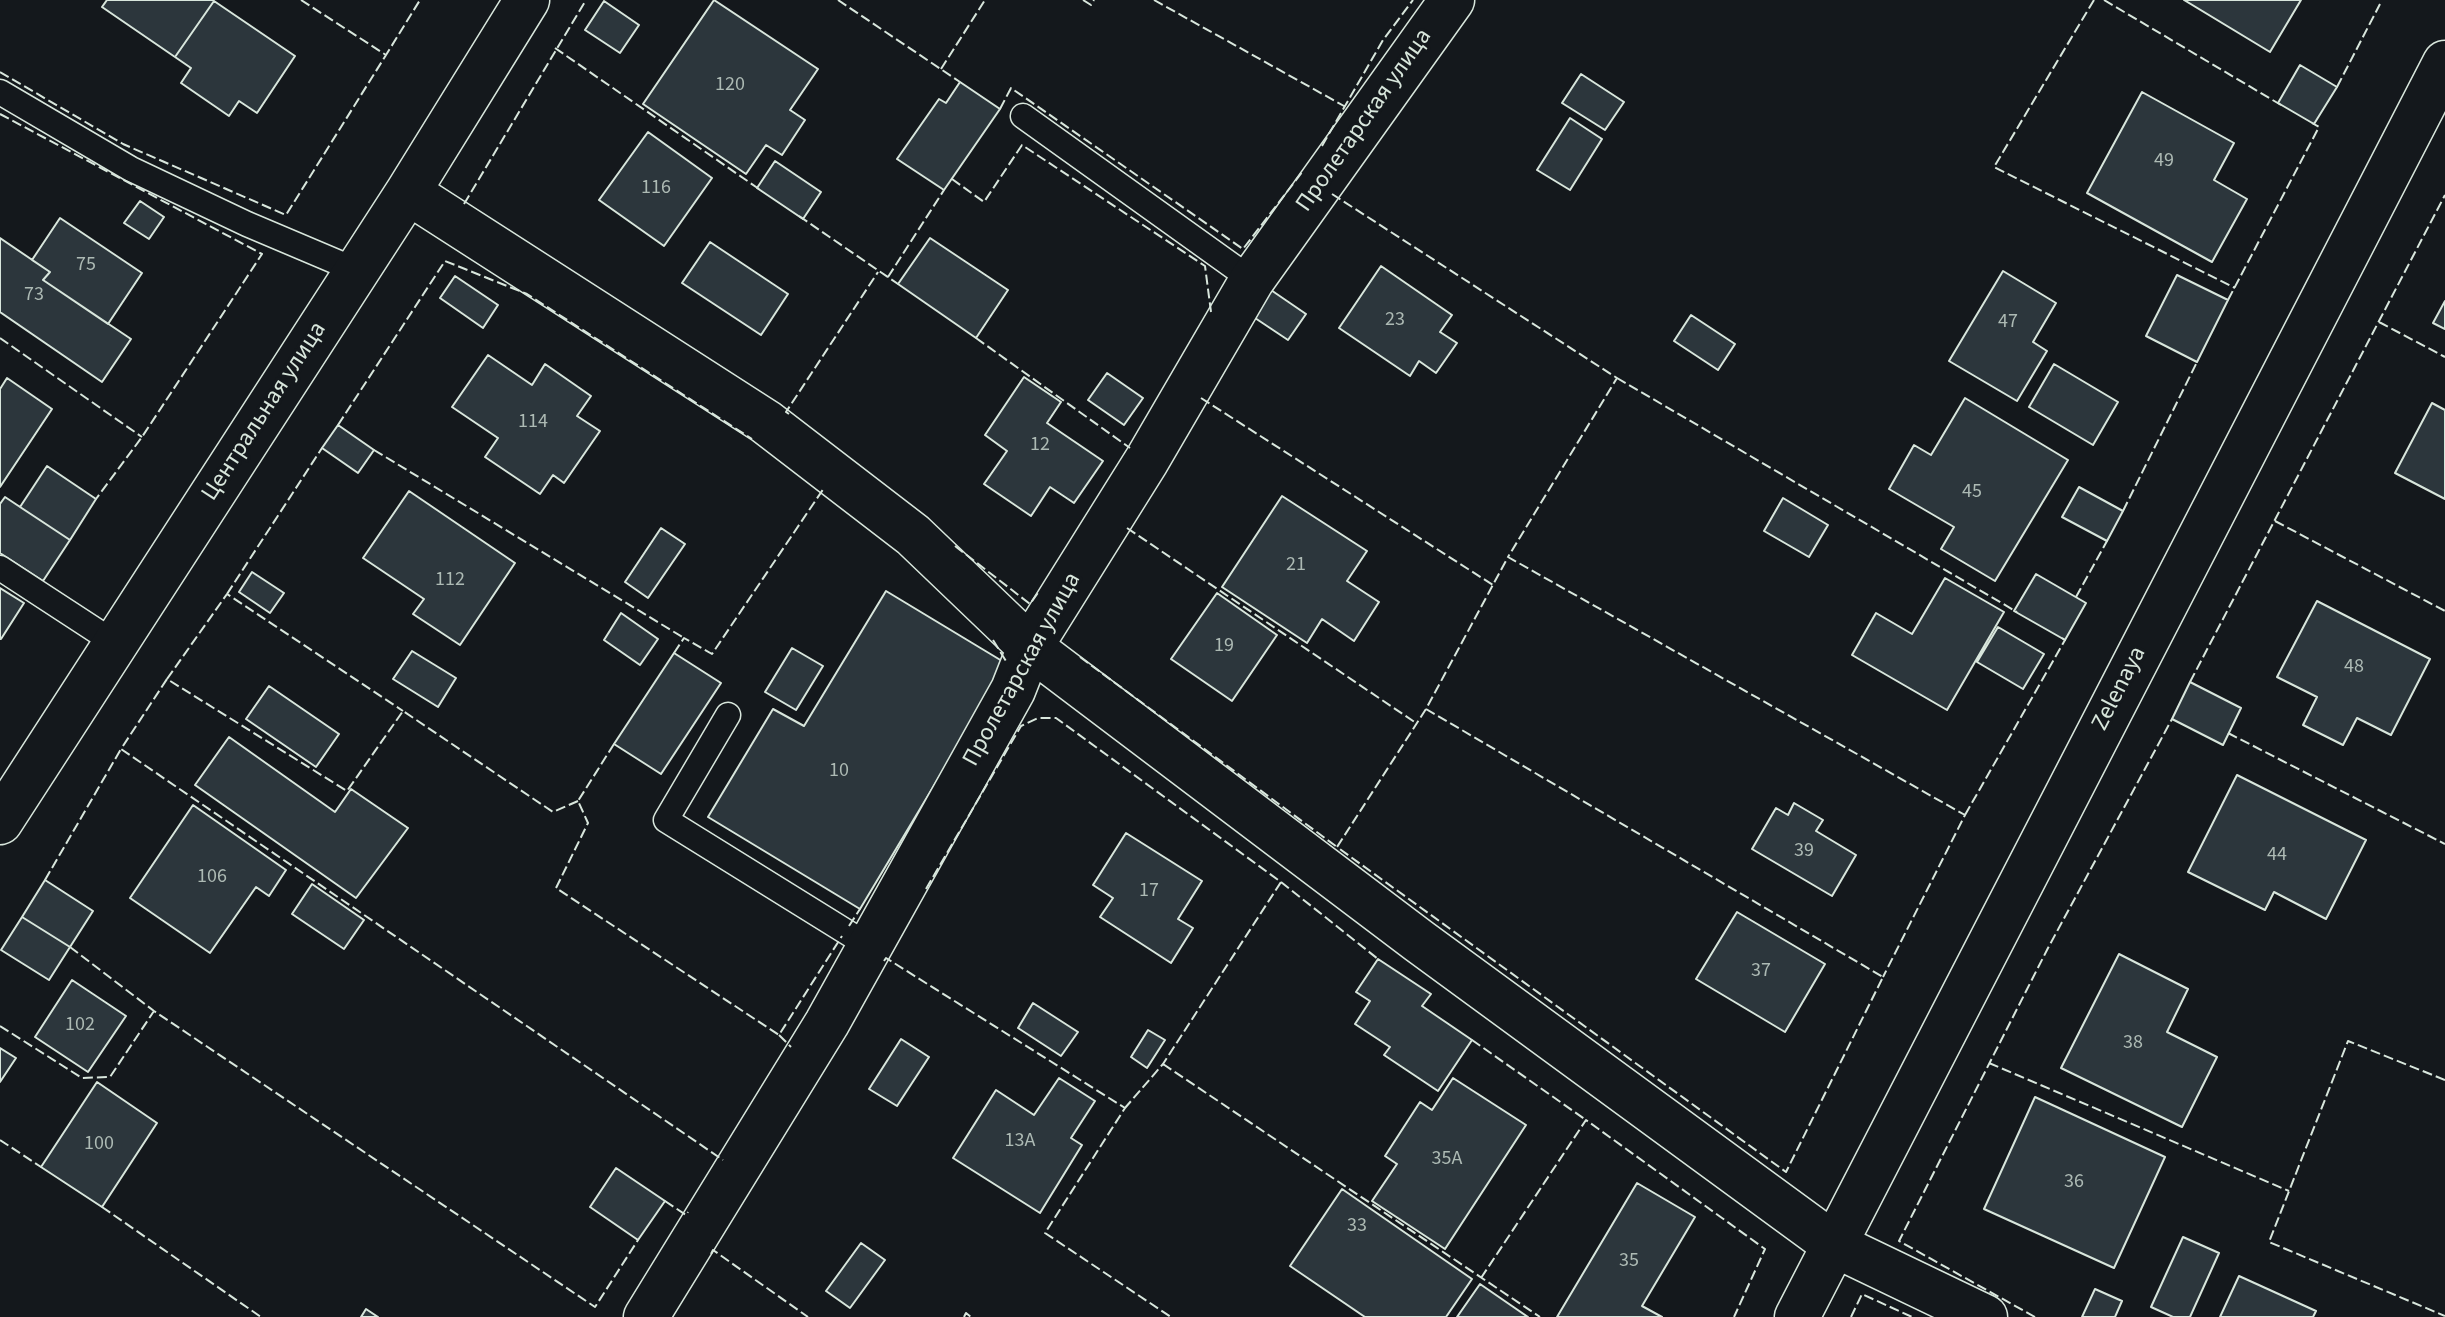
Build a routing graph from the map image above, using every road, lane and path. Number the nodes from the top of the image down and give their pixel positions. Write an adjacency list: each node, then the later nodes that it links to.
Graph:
1 (527, 0): 6 (street, Центральная улица)
2 (1452, 0): 8 (street, Пролетарская улица)
3 (2445, 63): 15 (street, Zelenaya)
4 (0, 92): 7 (lane)
5 (1023, 116): 8 (lane)
6 (408, 192): 7 (street, Центральная улица); 11 (street)
7 (358, 271): 10 (street, Центральная улица)
8 (1252, 280): 11 (street, Пролетарская улица)
9 (0, 568): 10 (lane)
10 (115, 643): 13 (street, Центральная улица)
11 (1030, 647): 14 (street, Пролетарская улица); 15 (street)
12 (728, 715): 14 (lane)
13 (0, 822)
14 (869, 946): 16 (street, Пролетарская улица)
15 (1833, 1244): 17 (street, Zelenaya); 18 (street)
16 (646, 1317)
17 (1797, 1317)
18 (1985, 1317)

